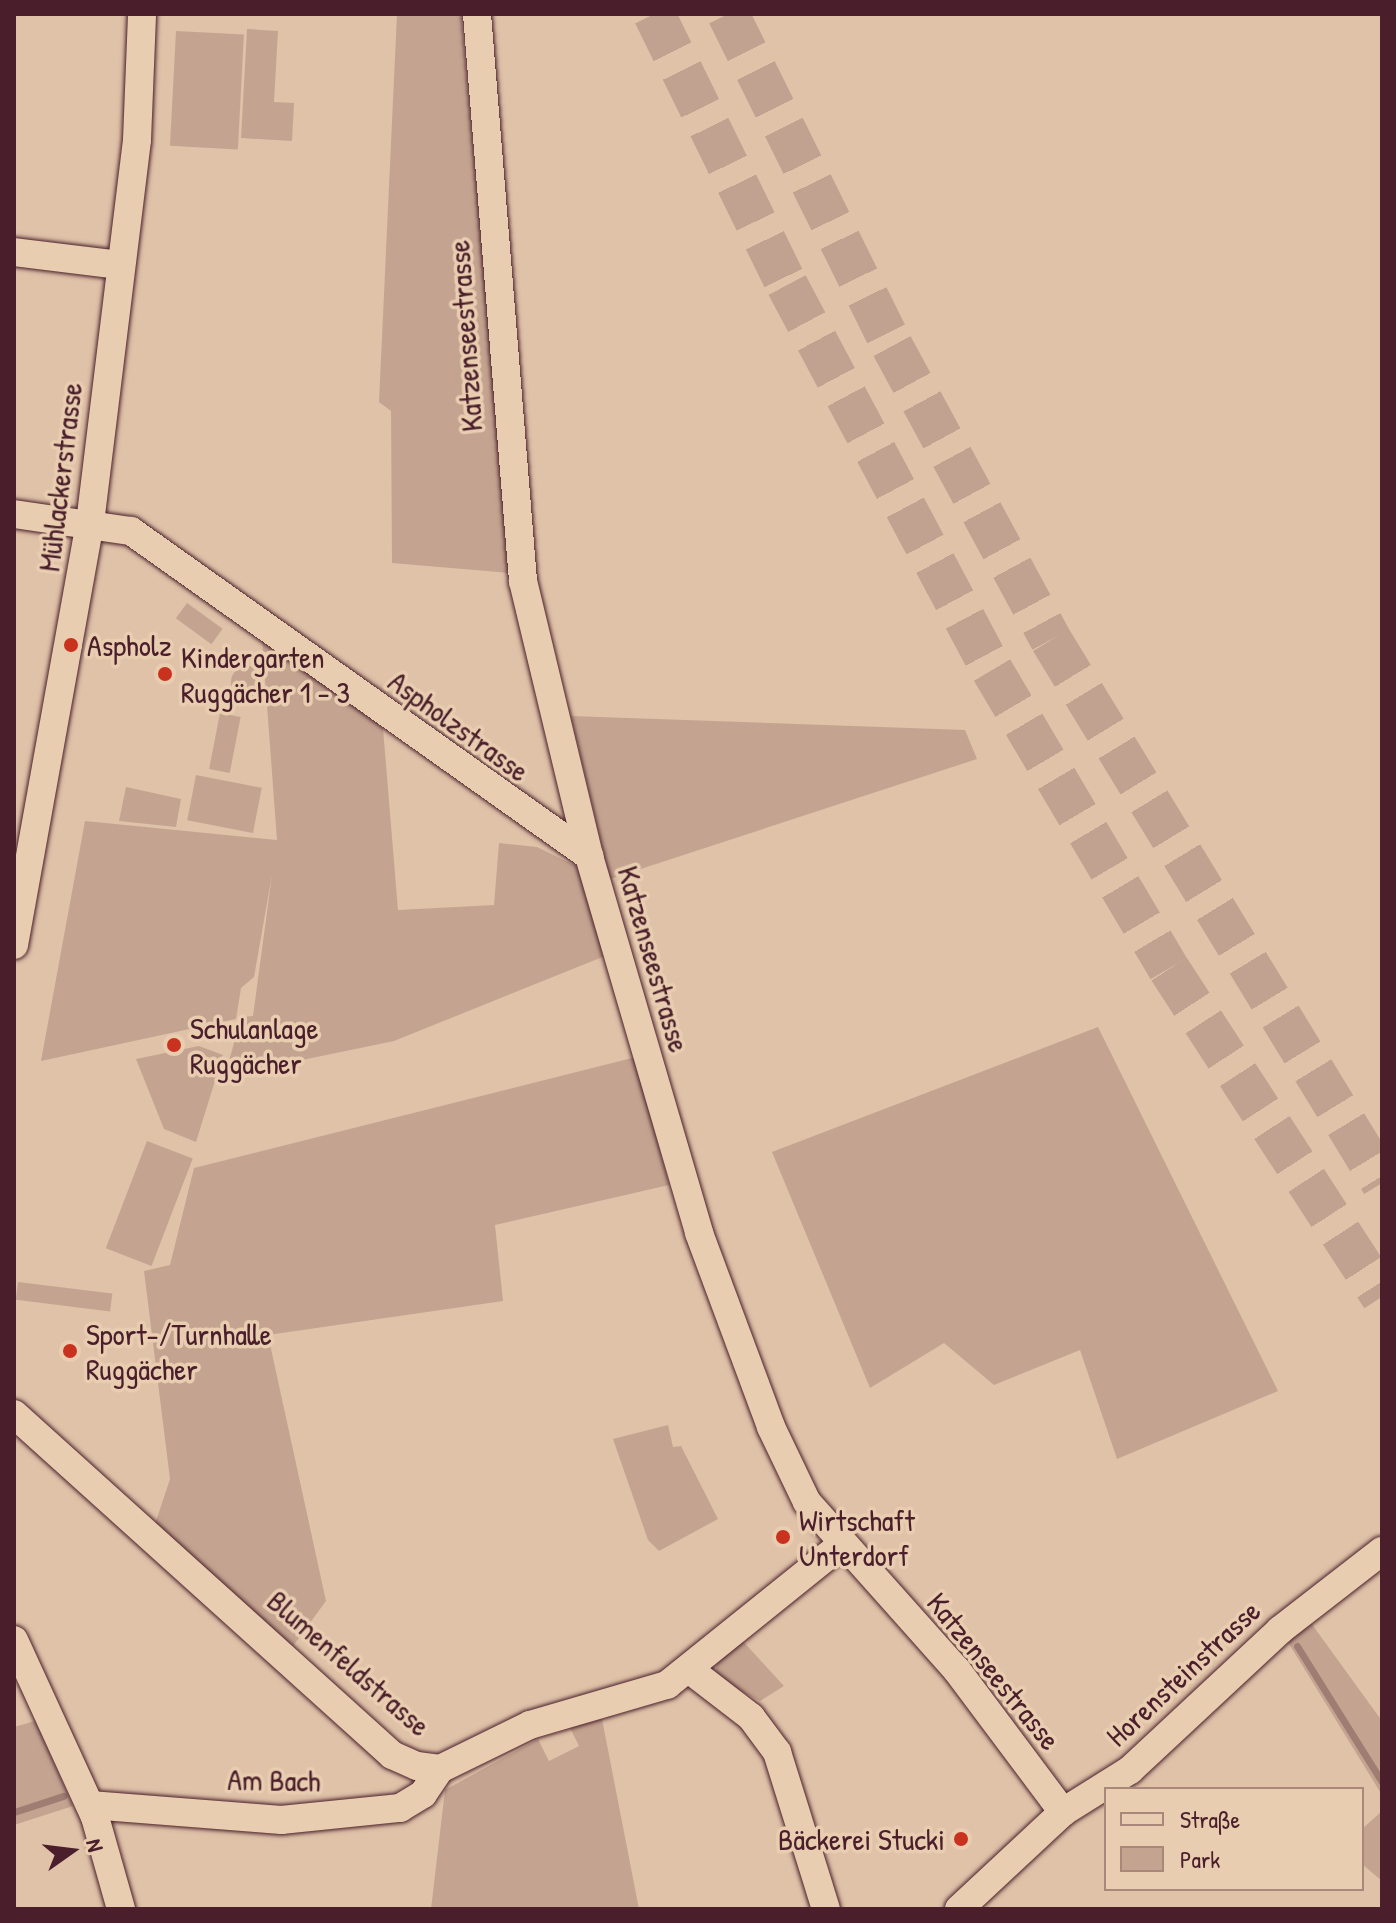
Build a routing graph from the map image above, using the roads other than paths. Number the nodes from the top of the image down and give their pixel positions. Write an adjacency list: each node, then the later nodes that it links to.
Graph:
1 (142, 14): 4 (street, Mühlackerstrasse)
2 (477, 14): 7 (street, Katzenseestrasse)
3 (14, 252): 4 (street)
4 (120, 265): 6 (street, Mühlackerstrasse)
5 (14, 514): 6 (street, Aspholzstrasse)
6 (90, 523): 7 (street, Aspholzstrasse); 8 (street, Mühlackerstrasse)
7 (589, 856): 10 (street, Katzenseestrasse)
8 (14, 945)
9 (14, 1414): 14 (street, Blumenfeldstrasse)
10 (840, 1546): 13 (street, Blumenfeldstrasse); 16 (street, Katzenseestrasse)
11 (1382, 1551): 16 (street, Horensteinstrasse)
12 (14, 1640): 15 (street)
13 (690, 1670): 14 (street, Blumenfeldstrasse); 18 (street)
14 (440, 1769): 15 (street, Am Bach)
15 (90, 1805): 17 (street)
16 (1063, 1812): 19 (street, Horensteinstrasse)
17 (121, 1909)
18 (826, 1909)
19 (959, 1909)

